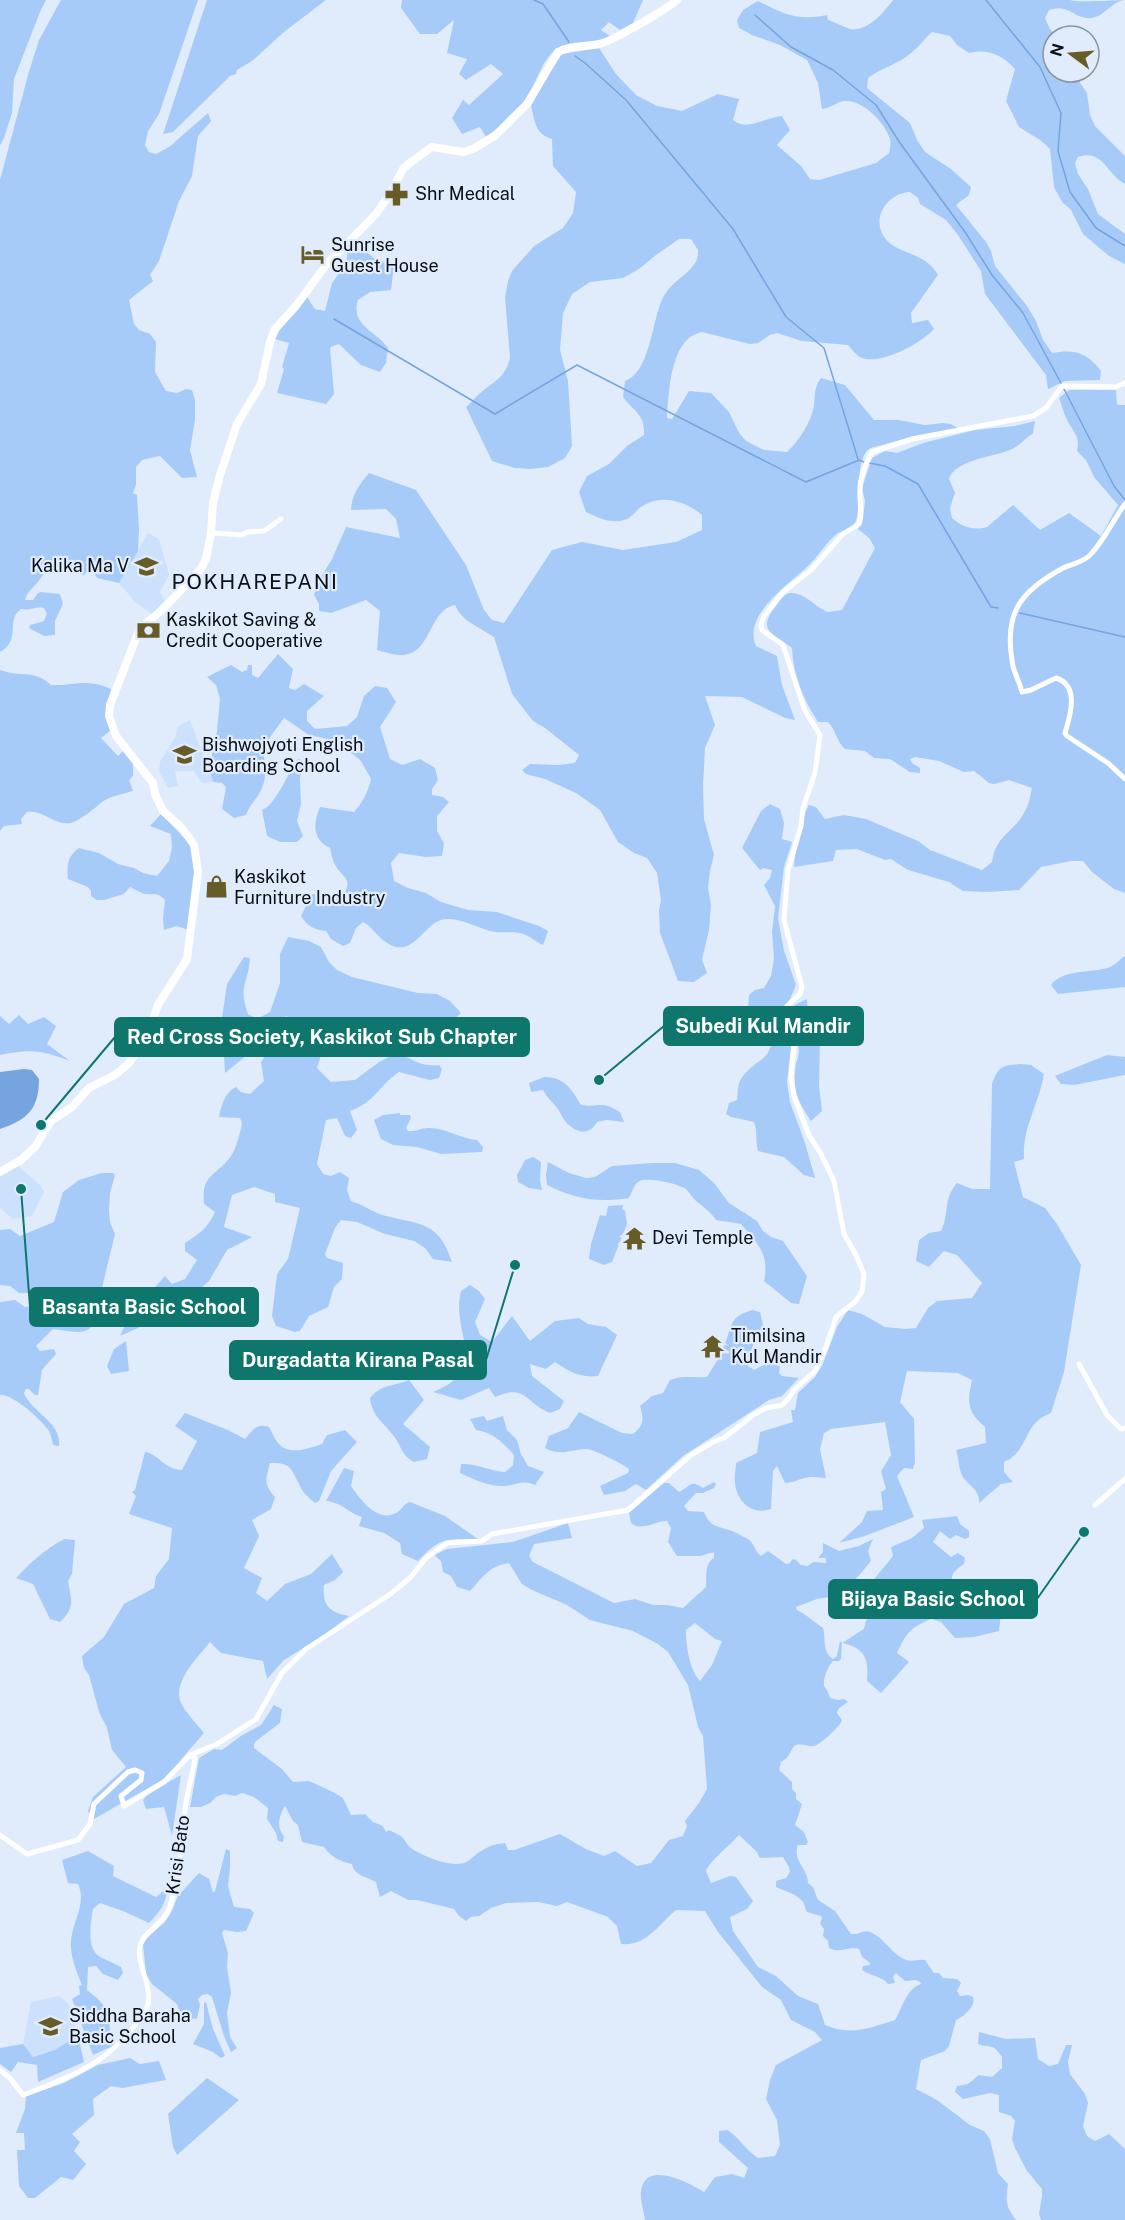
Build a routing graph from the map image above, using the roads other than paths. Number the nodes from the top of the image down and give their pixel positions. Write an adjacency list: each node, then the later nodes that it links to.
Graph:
1 (676, 0): 5 (street)
2 (1125, 383): 12 (street)
3 (1125, 504): 6 (street)
4 (281, 519): 5 (street)
5 (211, 533): 7 (street)
6 (1125, 779)
7 (0, 1172)
8 (1079, 1364): 9 (street)
9 (1125, 1428)
10 (1125, 1479): 11 (street)
11 (1095, 1505)
12 (190, 1755): 13 (street); 14 (street, Krisi Bato)
13 (0, 1835)
14 (0, 2070)

